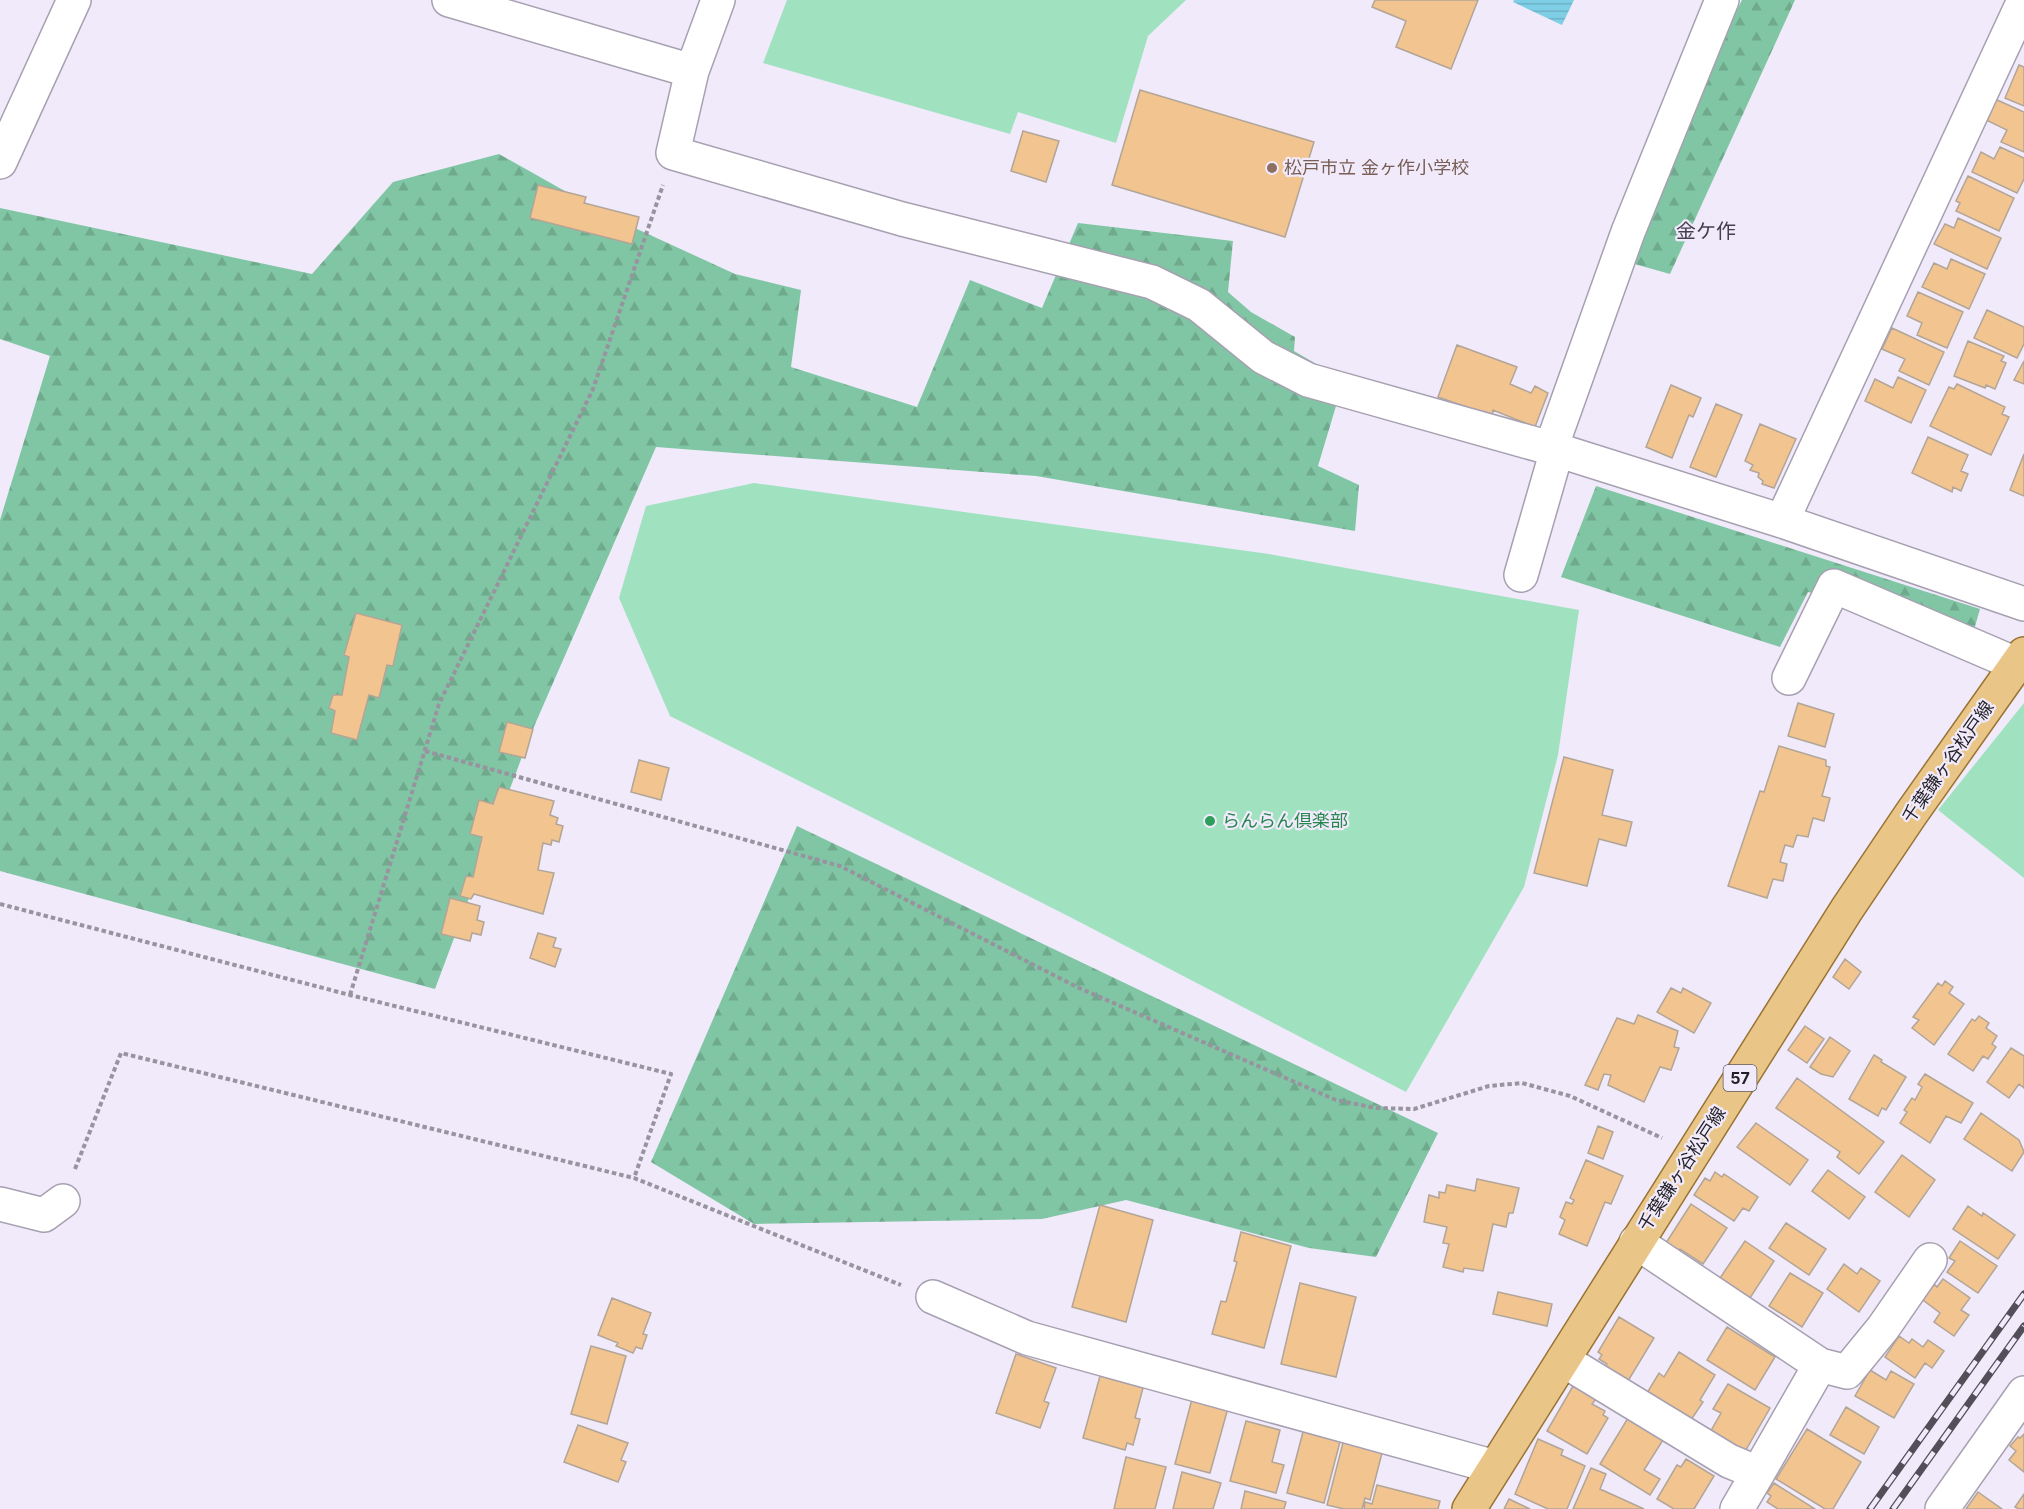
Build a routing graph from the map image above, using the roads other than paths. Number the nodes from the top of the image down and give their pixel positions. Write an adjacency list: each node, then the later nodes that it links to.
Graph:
1 (74, 0): 7 (street)
2 (448, 0): 6 (street)
3 (718, 0): 6 (street)
4 (1722, 0): 8 (street)
5 (2021, 7): 9 (street)
6 (692, 71): 8 (street)
7 (0, 162)
8 (1554, 449): 9 (street); 10 (street)
9 (1782, 521): 11 (street)
10 (1521, 575)
11 (2024, 603)
12 (2020, 659): 13 (street); 16 (main road, 千葉鎌ヶ谷松戸線 / 57)
13 (1789, 678)
14 (63, 1201): 15 (street)
15 (0, 1204)
16 (1636, 1242): 19 (main road, 千葉鎌ヶ谷松戸線 / 57); 20 (street)
17 (1930, 1260): 20 (street)
18 (933, 1298): 22 (street)
19 (1563, 1360): 22 (main road, 千葉鎌ヶ谷松戸線 / 57); 23 (street)
20 (1820, 1365): 23 (street)
21 (2024, 1393): 26 (street)
22 (1495, 1467): 24 (main road, 千葉鎌ヶ谷松戸線 / 57)
23 (1758, 1473): 25 (street)
24 (1468, 1509)
25 (1737, 1509)
26 (1942, 1509)

